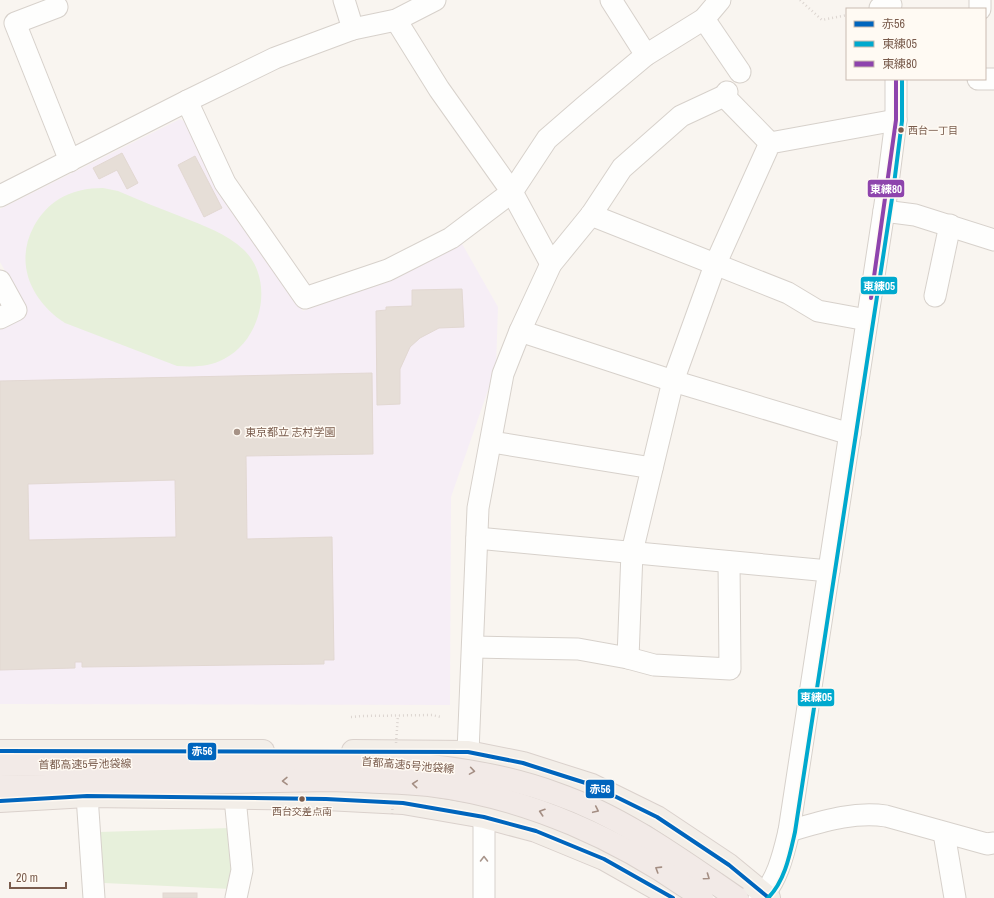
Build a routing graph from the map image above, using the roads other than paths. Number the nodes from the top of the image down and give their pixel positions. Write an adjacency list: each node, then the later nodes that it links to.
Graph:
1 (344, 0): 8 (street)
2 (435, 0): 7 (street)
3 (611, 0): 9 (street)
4 (720, 0): 6 (street)
5 (57, 7): 15 (street)
6 (704, 19): 9 (street); 10 (street)
7 (396, 20): 8 (street); 16 (street)
8 (353, 29): 12 (street)
9 (646, 55): 16 (street)
10 (740, 72)
11 (896, 80): 13 (street)
12 (187, 101): 15 (street); 16 (street)
13 (896, 120): 14 (street); 18 (street)
14 (770, 143): 19 (street); 23 (street)
15 (70, 161): 17 (street)
16 (512, 192): 22 (street)
17 (0, 196)
18 (884, 211): 20 (street); 27 (street)
19 (591, 215): 22 (street); 23 (street)
20 (950, 225): 21 (street); 25 (street)
21 (994, 240)
22 (551, 264): 28 (street)
23 (714, 265): 27 (street); 29 (street)
24 (0, 281): 26 (street)
25 (935, 296)
26 (0, 318)
27 (867, 320): 30 (street)
28 (520, 331): 29 (street); 31 (street)
29 (673, 381): 30 (street); 32 (street)
30 (850, 434): 36 (street)
31 (492, 442): 32 (street); 33 (street)
32 (652, 468): 34 (street)
33 (477, 538): 34 (street); 37 (street)
34 (632, 552): 35 (street); 38 (street)
35 (729, 562): 36 (street); 38 (street)
36 (829, 571): 47 (street)
37 (473, 647): 38 (street); 40 (street)
38 (628, 658)
39 (0, 751): 40 (main road)
40 (468, 752): 50 (main road)
41 (0, 765): 56 (highway, 首都高速5号池袋線, one-way to 56, bridge)
42 (0, 787): 55 (highway, 首都高速5号池袋線, one-way to 42, bridge)
43 (87, 796): 44 (main road); 45 (main road); 51 (street)
44 (235, 798): 46 (main road); 52 (street)
45 (0, 801)
46 (484, 817): 53 (street, one-way to 46); 54 (main road)
47 (789, 831): 48 (street); 50 (street)
48 (944, 833): 49 (street); 57 (street)
49 (994, 843)
50 (764, 897)
51 (94, 898)
52 (236, 898)
53 (484, 898)
54 (673, 898)
55 (702, 898)
56 (737, 898)
57 (955, 898)

